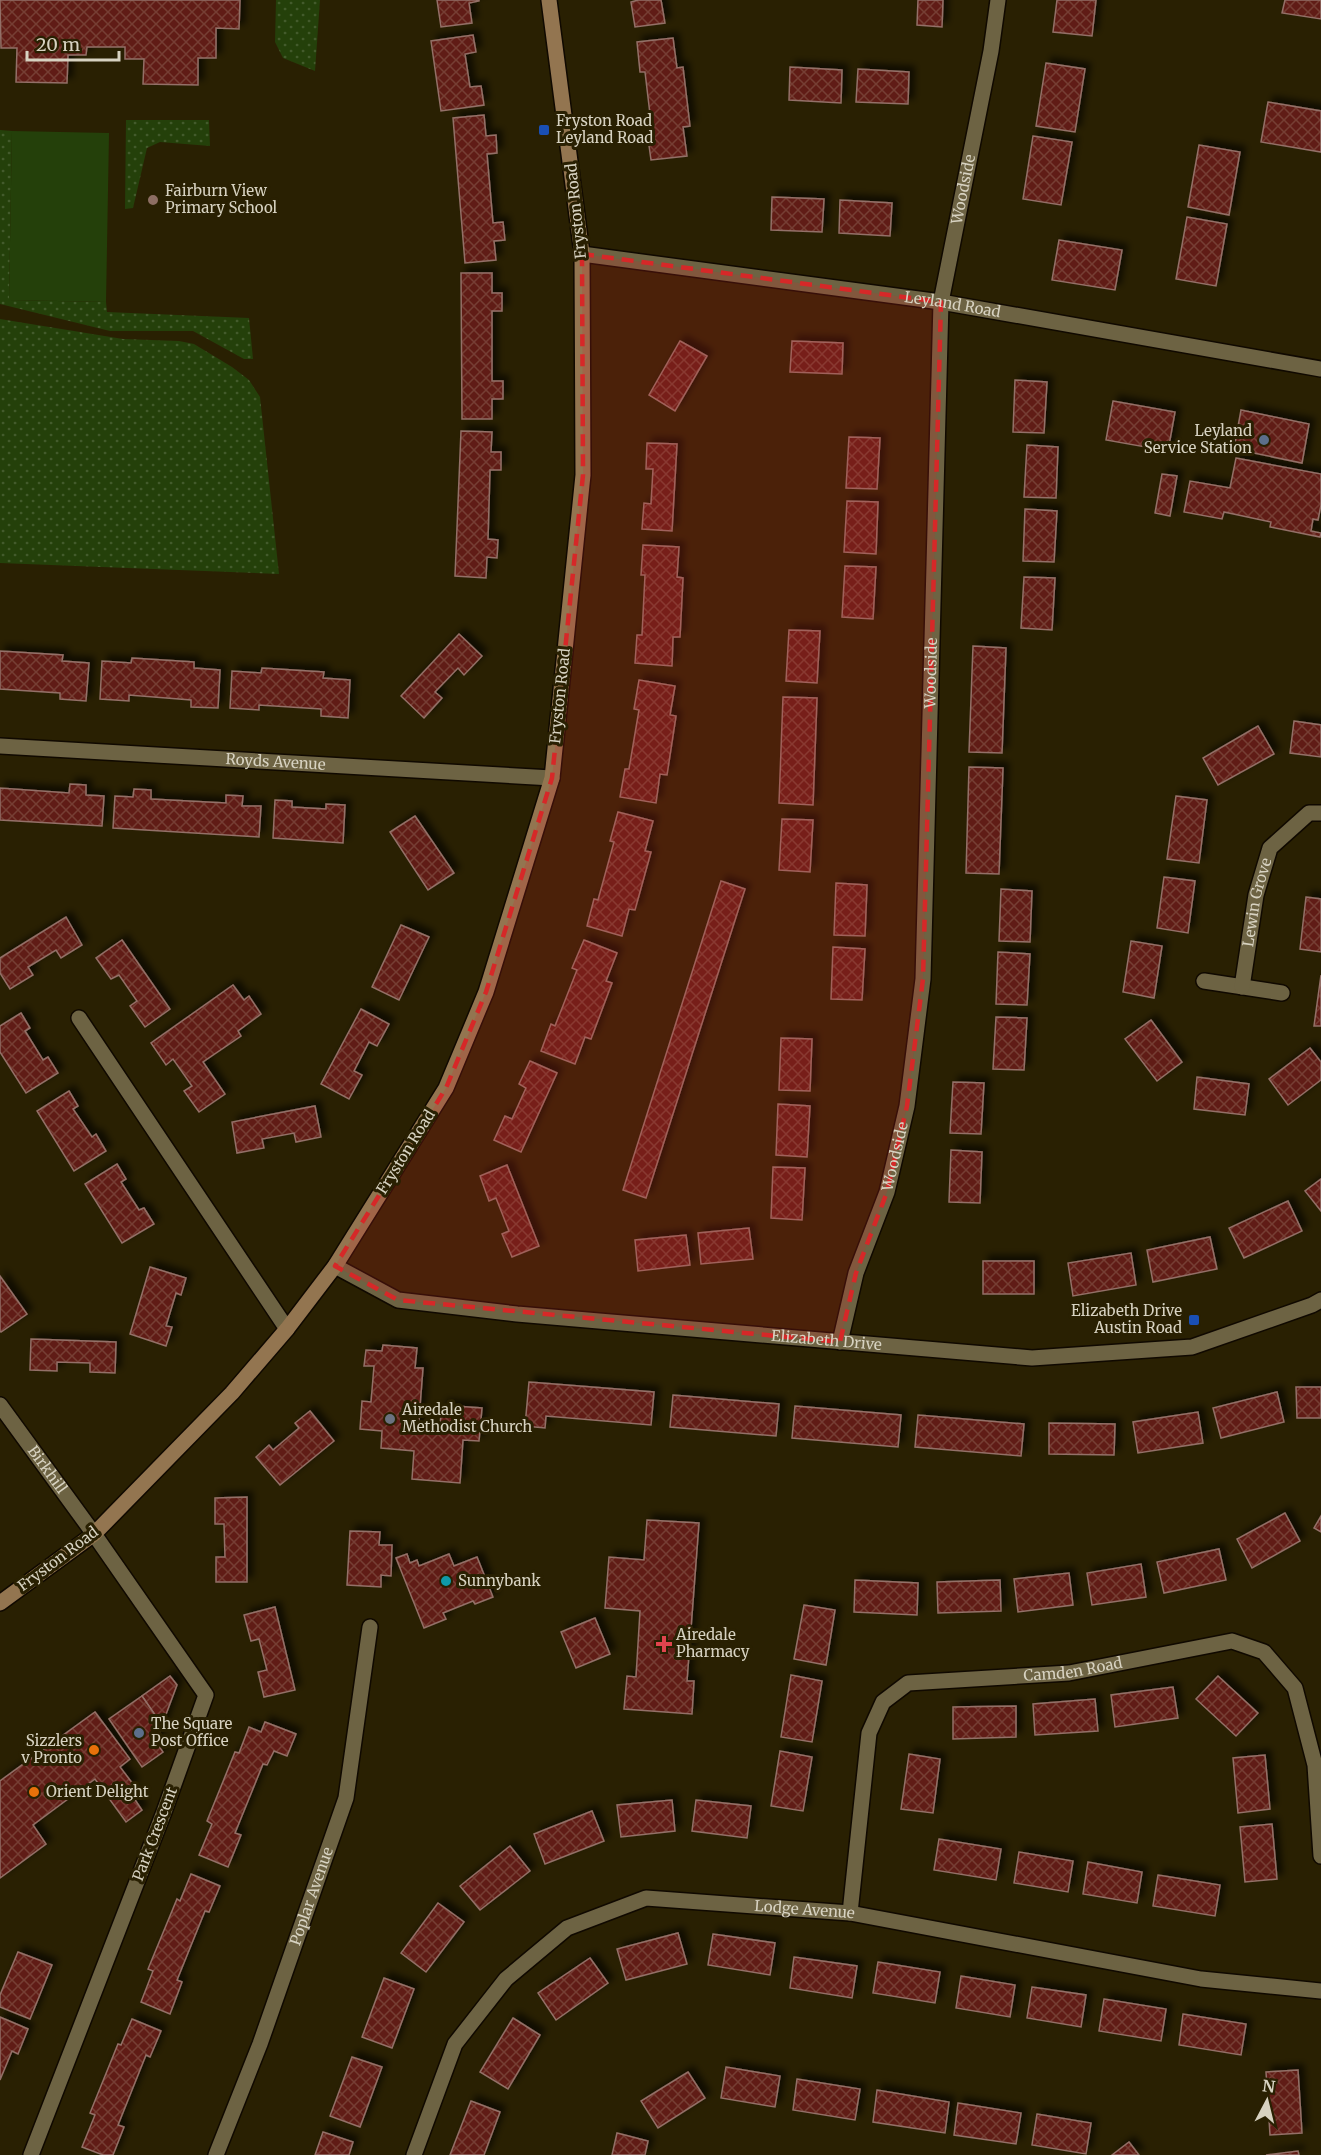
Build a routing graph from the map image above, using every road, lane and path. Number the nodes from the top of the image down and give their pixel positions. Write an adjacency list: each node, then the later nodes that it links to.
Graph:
1 (549, 0): 3 (street, Fryston Road)
2 (999, 0): 4 (street, Woodside)
3 (582, 254): 4 (street, Leyland Road); 7 (street, Fryston Road)
4 (941, 302): 5 (street, Leyland Road); 16 (street, Woodside)
5 (1321, 369)
6 (0, 746): 7 (street, Royds Avenue)
7 (552, 778): 13 (street, Fryston Road)
8 (1321, 813): 10 (street, Lewin Grove)
9 (1204, 981): 10 (street)
10 (1242, 987): 11 (street)
11 (1282, 993)
12 (80, 1018): 15 (street)
13 (335, 1266): 15 (street, Fryston Road); 16 (street, Elizabeth Drive)
14 (1321, 1300): 16 (street, Elizabeth Drive)
15 (287, 1329): 18 (street, Fryston Road)
16 (840, 1342)
17 (0, 1405): 18 (street, Birkhill)
18 (94, 1534): 19 (street, Fryston Road); 25 (street, Park Crescent)
19 (0, 1603)
20 (370, 1628): 26 (street, Poplar Avenue)
21 (1318, 1765): 22 (street, Camden Road); 23 (street, Camden Road)
22 (1321, 1856)
23 (850, 1913): 24 (street, Lodge Avenue); 27 (street, Lodge Avenue)
24 (1321, 1991)
25 (31, 2155)
26 (216, 2155)
27 (414, 2155)

